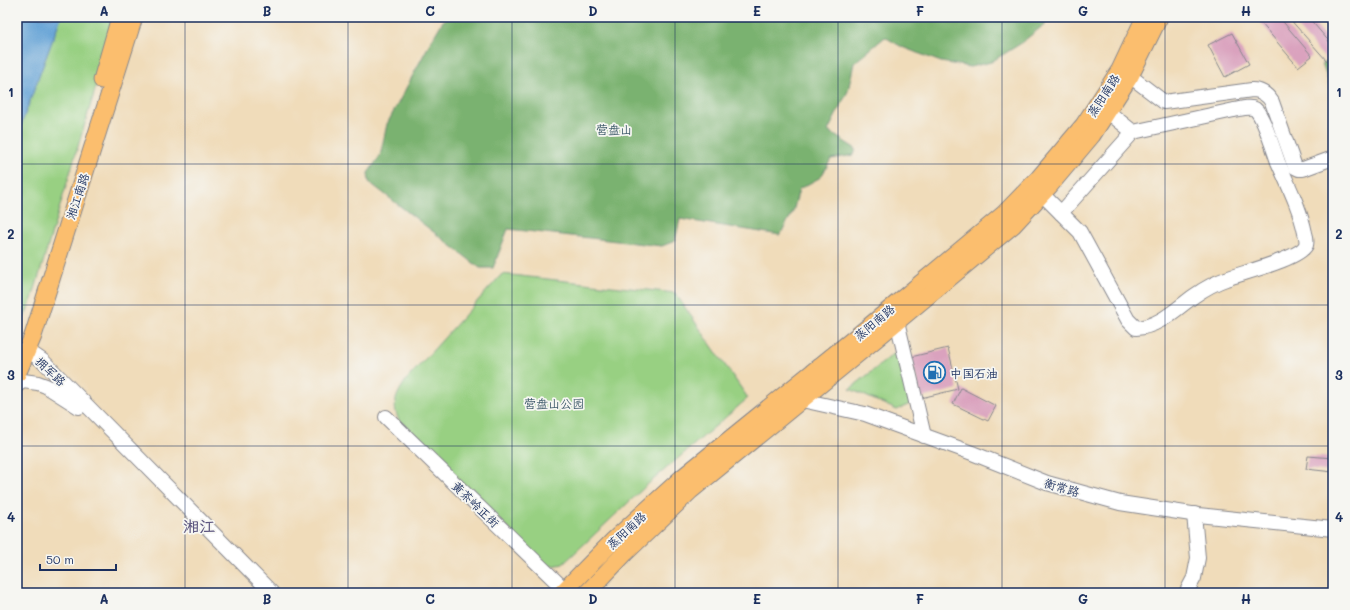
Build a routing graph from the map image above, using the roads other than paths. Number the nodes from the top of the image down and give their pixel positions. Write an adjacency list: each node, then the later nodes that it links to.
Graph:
1 (120, 17): 12 (main road, 湘江南路)
2 (134, 17): 12 (main road, 湘江南路)
3 (1145, 17): 21 (main road, 蒸阳南路)
4 (1159, 17): 5 (main road, 蒸阳南路)
5 (1130, 76): 6 (main road, 蒸阳南路); 8 (street)
6 (1107, 111): 7 (street); 9 (main road, 蒸阳南路)
7 (1133, 132): 10 (street); 10 (street)
8 (1333, 158)
9 (1042, 194): 10 (street); 11 (main road, 蒸阳南路)
10 (1061, 213)
11 (897, 322): 15 (main road, 蒸阳南路); 18 (street)
12 (21, 352): 13 (main road, 湘江南路); 16 (street, 拥军路); 23 (street, 拥军路)
13 (17, 374)
14 (17, 385): 16 (street)
15 (802, 400): 18 (street, 衡常路); 24 (main road, 蒸阳南路)
16 (79, 407): 22 (street, 拥军路)
17 (386, 417): 21 (street, 黄茶岭正街)
18 (924, 436): 19 (street, 衡常路)
19 (1194, 514): 20 (street, 衡常路); 25 (street)
20 (1333, 529)
21 (564, 592)
22 (261, 593)
23 (272, 593)
24 (587, 593)
25 (1186, 593)

